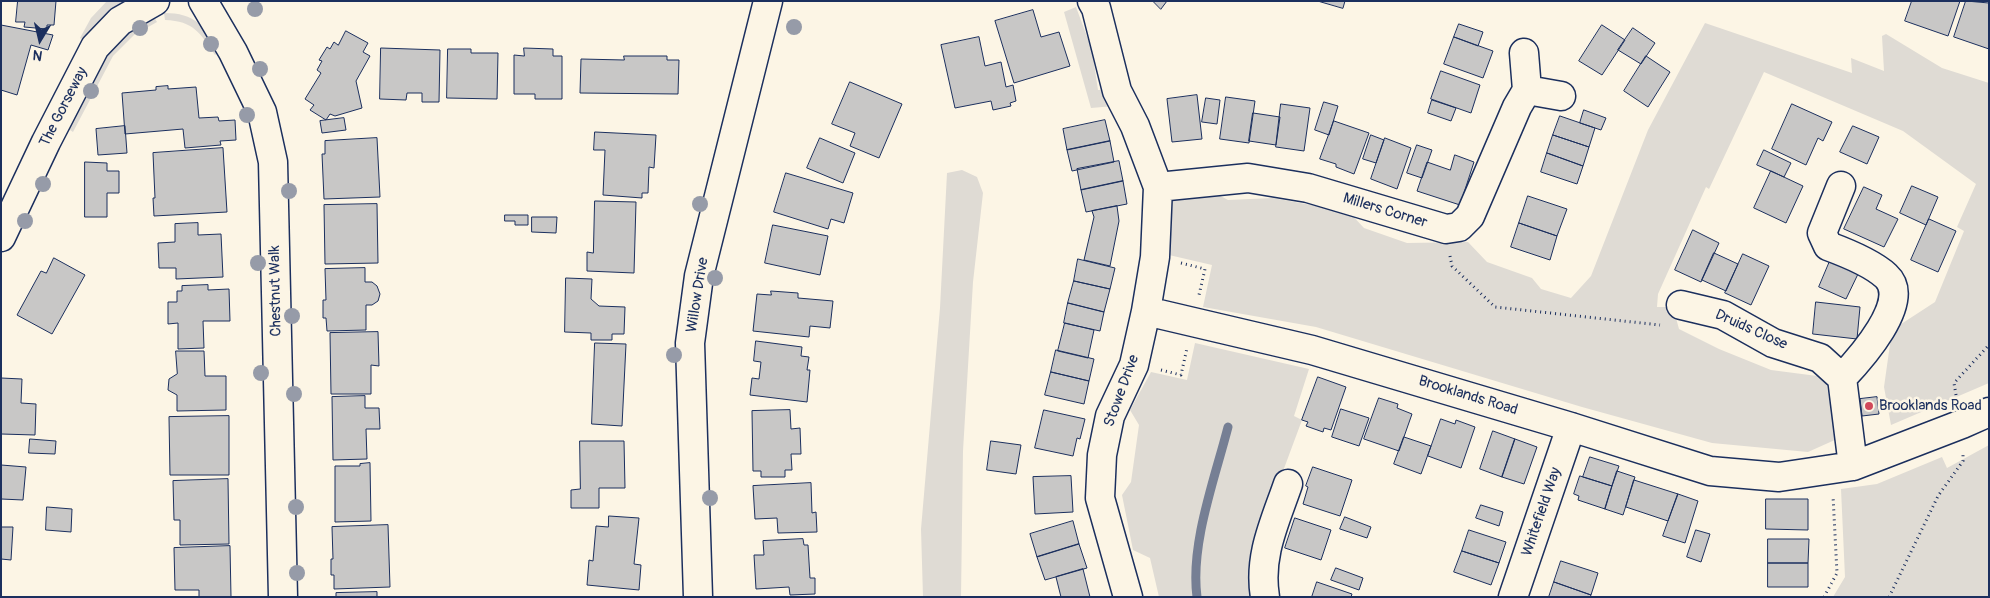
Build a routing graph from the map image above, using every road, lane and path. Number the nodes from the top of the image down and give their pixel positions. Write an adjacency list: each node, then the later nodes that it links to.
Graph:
1 (155, 1): 11 (street, The Gorseway)
2 (203, 1): 24 (street, Chestnut Walk)
3 (768, 1): 25 (street, Willow Drive)
4 (1092, 1): 9 (street, Stowe Drive)
5 (1524, 53): 6 (street)
6 (1527, 90): 7 (street); 10 (street, Millers Corner)
7 (1561, 96)
8 (1841, 186): 18 (street)
9 (1158, 187): 10 (street, Millers Corner); 12 (street, Stowe Drive)
10 (1446, 229): 14 (path)
11 (1, 236)
12 (1155, 257): 13 (street, Stowe Drive); 15 (path)
13 (1146, 311): 15 (street, Brooklands Road); 26 (street, Stowe Drive)
14 (1674, 314): 18 (street, Druids Close)
15 (1193, 323): 17 (path); 21 (street, Brooklands Road)
16 (1989, 345): 20 (path)
17 (1156, 369)
18 (1842, 378): 22 (street)
19 (1989, 412): 20 (street, Brooklands Road)
20 (1962, 424): 22 (street, Brooklands Road); 30 (path)
21 (1571, 427): 22 (street, Brooklands Road); 28 (street, Whitefield Way)
22 (1843, 468): 29 (path)
23 (1288, 484): 27 (street)
24 (282, 597)
25 (698, 597)
26 (1128, 597)
27 (1265, 597)
28 (1513, 597)
29 (1824, 597)
30 (1889, 597)

